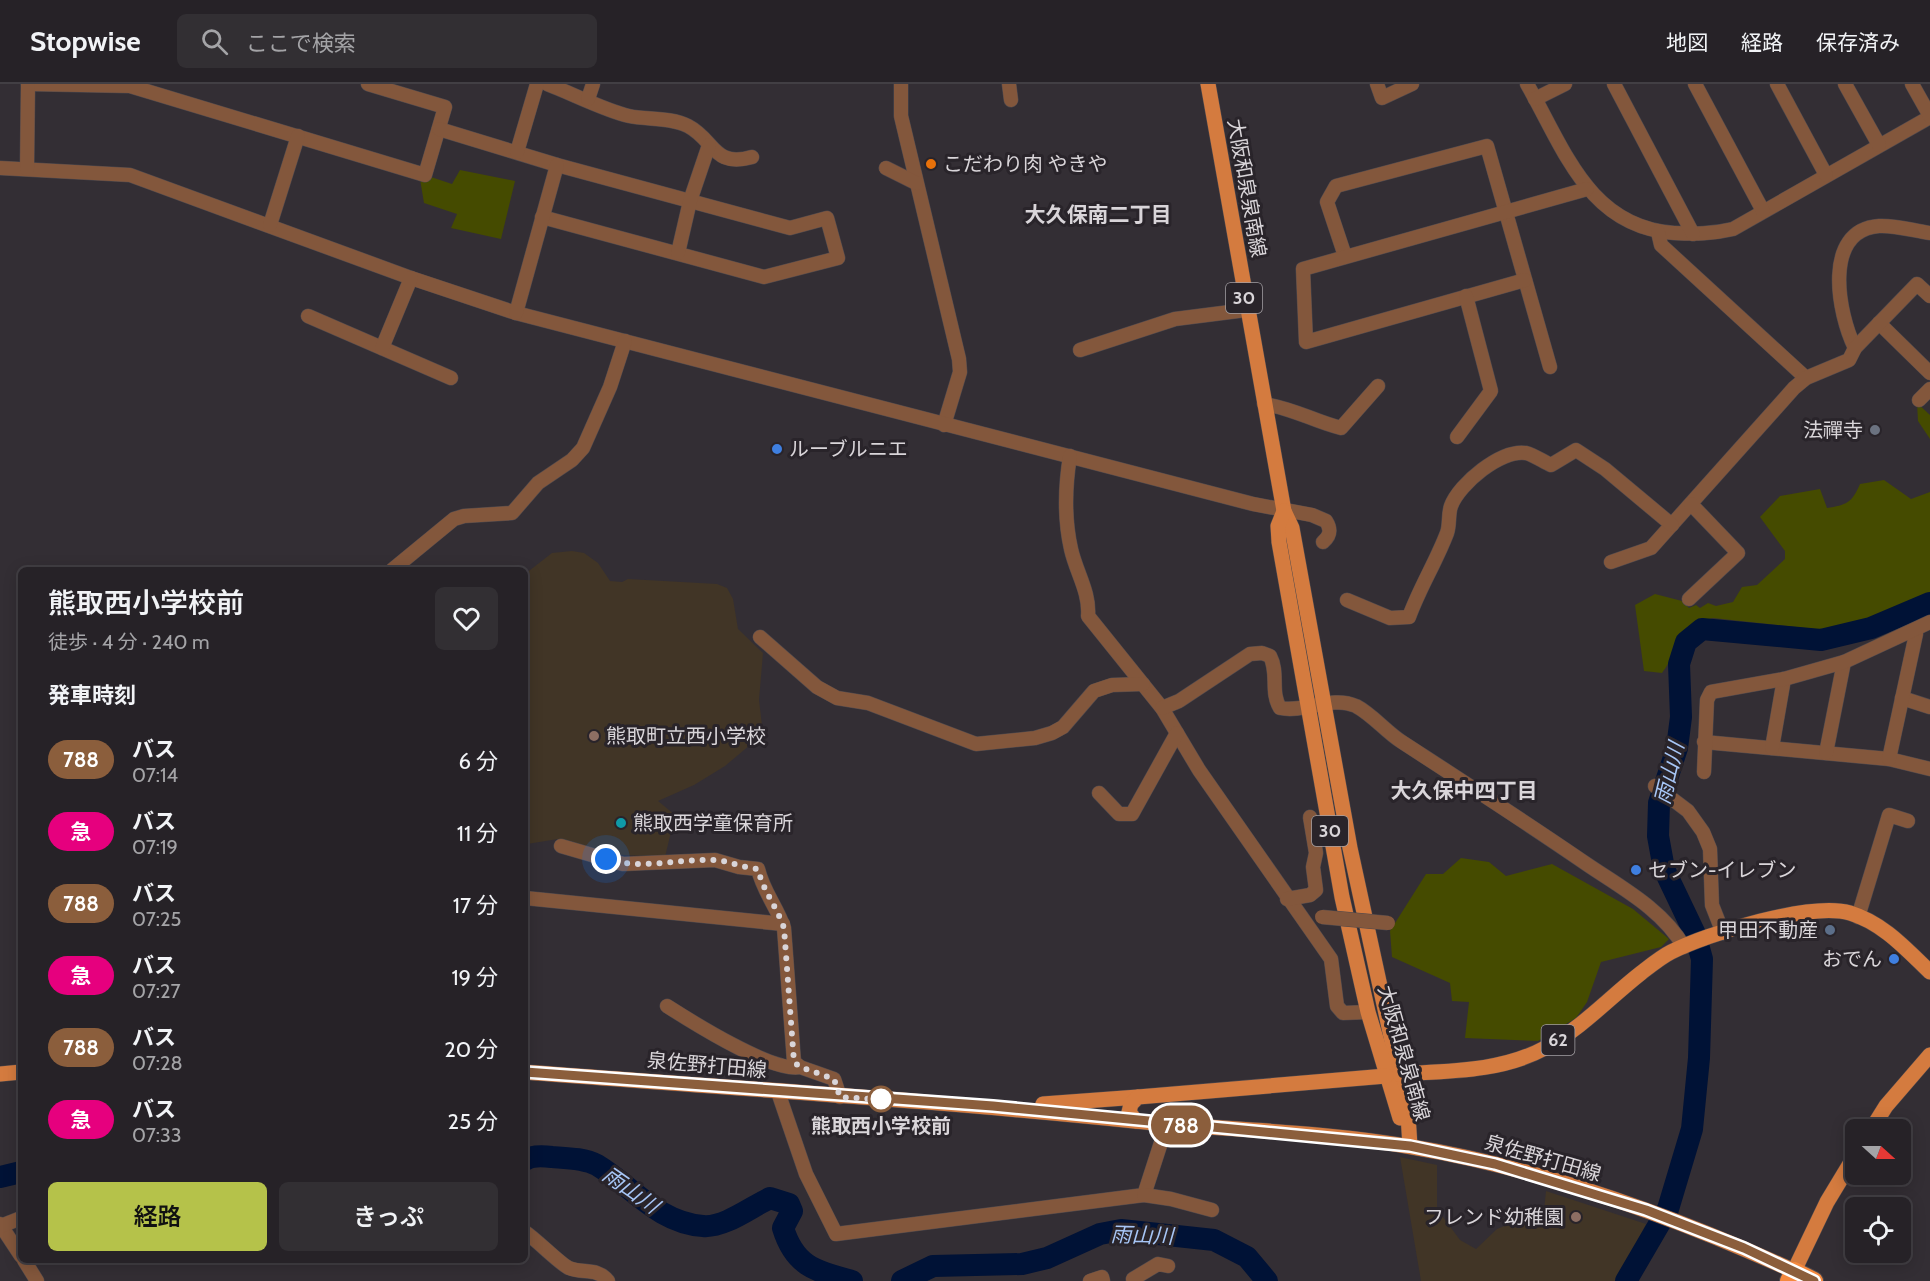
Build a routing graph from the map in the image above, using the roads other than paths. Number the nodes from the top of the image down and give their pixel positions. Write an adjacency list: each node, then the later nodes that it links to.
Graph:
1 (28, 84): 23 (street); 31 (street)
2 (368, 84): 22 (street)
3 (537, 84): 26 (street)
4 (547, 84): 18 (street)
5 (593, 84): 18 (street)
6 (1009, 84): 20 (street)
7 (1208, 84): 49 (main road, 大阪和泉泉南線 / 30)
8 (1377, 84): 9 (street)
9 (1412, 84)
10 (1527, 84): 19 (street)
11 (1565, 84): 19 (street)
12 (1614, 84): 42 (street)
13 (1695, 84): 36 (street)
14 (1777, 84): 32 (street)
15 (1845, 84): 25 (street)
16 (1912, 84): 21 (street)
17 (897, 85): 33 (street)
18 (588, 99): 24 (street)
19 (1535, 99): 34 (street)
20 (1011, 100)
21 (1930, 116): 25 (street)
22 (439, 129): 23 (street); 26 (street)
23 (298, 136): 39 (street)
24 (709, 145): 27 (street); 35 (street)
25 (1879, 145): 32 (street)
26 (517, 152): 28 (street)
27 (753, 157)
28 (556, 165): 35 (street); 38 (street)
29 (0, 168): 31 (street)
30 (886, 168): 33 (street)
31 (27, 169): 39 (street)
32 (1826, 175): 36 (street)
33 (916, 183): 65 (street)
34 (1587, 189): 37 (street); 40 (street)
35 (690, 201): 43 (street); 43 (street)
36 (1763, 211): 42 (street)
37 (1507, 213): 44 (street); 44 (street); 46 (street)
38 (542, 217): 43 (street); 50 (street)
39 (270, 225): 45 (street)
40 (1658, 232): 42 (street); 60 (street)
41 (1930, 233): 55 (street)
42 (1694, 234)
43 (678, 253)
44 (1345, 256): 47 (street)
45 (411, 278): 50 (street); 54 (street)
46 (1525, 280): 47 (street); 57 (street)
47 (1466, 296): 66 (street)
48 (1930, 296): 52 (street)
49 (1246, 310): 56 (street); 64 (main road, 大阪和泉泉南線 / 30)
50 (516, 313): 53 (street)
51 (308, 316): 54 (street)
52 (1879, 323): 55 (street); 58 (street)
53 (625, 341): 65 (street); 73 (street)
54 (382, 348): 59 (street)
55 (1855, 348): 60 (street)
56 (1080, 350)
57 (1550, 367)
58 (1930, 373)
59 (450, 378)
60 (1806, 378): 68 (street)
61 (1378, 386): 64 (street)
62 (1930, 389): 63 (street)
63 (1919, 400)
64 (1264, 404): 69 (main road, 大阪和泉泉南線 / 30)
65 (944, 424): 67 (street)
66 (1457, 437)
67 (1070, 456): 69 (street); 82 (street)
68 (1691, 504): 70 (street); 74 (street)
69 (1284, 510): 71 (street); 84 (main road, 大阪和泉泉南線 / 30)
70 (1672, 525): 72 (street); 75 (street)
71 (1323, 542)
72 (1611, 562)
73 (396, 567)
74 (1689, 599)
75 (1347, 600)
76 (1930, 622): 77 (street)
77 (1916, 632): 79 (street); 80 (street); 83 (street)
78 (760, 637): 82 (street)
79 (1930, 638)
80 (1844, 662): 81 (street); 90 (street)
81 (1784, 679): 88 (street); 89 (street)
82 (1143, 684): 86 (street)
83 (1902, 699): 85 (street); 91 (street)
84 (1316, 705): 86 (street); 106 (street); 109 (main road, 大阪和泉泉南線 / 30); 115 (main road, 大阪和泉泉南線 / 30)
85 (1930, 707)
86 (1162, 708): 87 (street)
87 (1177, 732): 95 (street); 100 (street)
88 (1704, 742): 89 (street); 93 (street)
89 (1772, 748): 90 (street)
90 (1826, 753): 91 (street)
91 (1889, 759): 92 (street)
92 (1930, 769)
93 (1704, 772)
94 (1655, 786): 105 (street)
95 (1099, 793)
96 (1310, 817): 100 (street)
97 (1908, 820): 101 (street)
98 (561, 846): 103 (street)
99 (528, 898): 103 (street)
100 (1287, 899): 104 (street)
101 (1858, 917): 105 (main road, 62); 107 (main road, 62)
102 (1388, 923): 104 (street, bridge)
103 (783, 924): 111 (street)
104 (1306, 925): 109 (street)
105 (1716, 936): 106 (main road, 62)
106 (1688, 946): 115 (main road, 62)
107 (1930, 972)
108 (667, 1006): 111 (street)
109 (1368, 1012): 115 (main road, 大阪和泉泉南線 / 30)
110 (1930, 1055): 120 (main road)
111 (800, 1067): 117 (street)
112 (18, 1072): 114 (main road)
113 (528, 1072): 116 (main road, 泉佐野打田線 / 62)
114 (0, 1074)
115 (1393, 1075): 118 (main road, 62); 123 (main road, 大阪和泉泉南線 / 30)
116 (778, 1092): 117 (main road, 泉佐野打田線 / 62); 125 (street)
117 (840, 1097): 119 (main road, 泉佐野打田線 / 62)
118 (1138, 1097): 119 (main road, 62); 121 (main road)
119 (993, 1106): 121 (main road, 泉佐野打田線 / 62)
120 (1878, 1119)
121 (1136, 1121): 122 (main road, 泉佐野打田線 / 62)
122 (1167, 1124): 123 (main road, 泉佐野打田線 / 62); 125 (street)
123 (1410, 1146): 133 (main road, 泉佐野打田線 / 62)
124 (1845, 1172): 133 (main road)
125 (1144, 1195): 126 (street)
126 (1212, 1210)
127 (18, 1219): 128 (street)
128 (1, 1225): 130 (street)
129 (528, 1234): 135 (street)
130 (18, 1251)
131 (26, 1263): 134 (street)
132 (1168, 1266): 138 (street)
133 (1792, 1276): 139 (highway)
134 (37, 1281)
135 (608, 1281)
136 (1090, 1281): 137 (street)
137 (1103, 1281)
138 (1134, 1281)
139 (1814, 1281)

